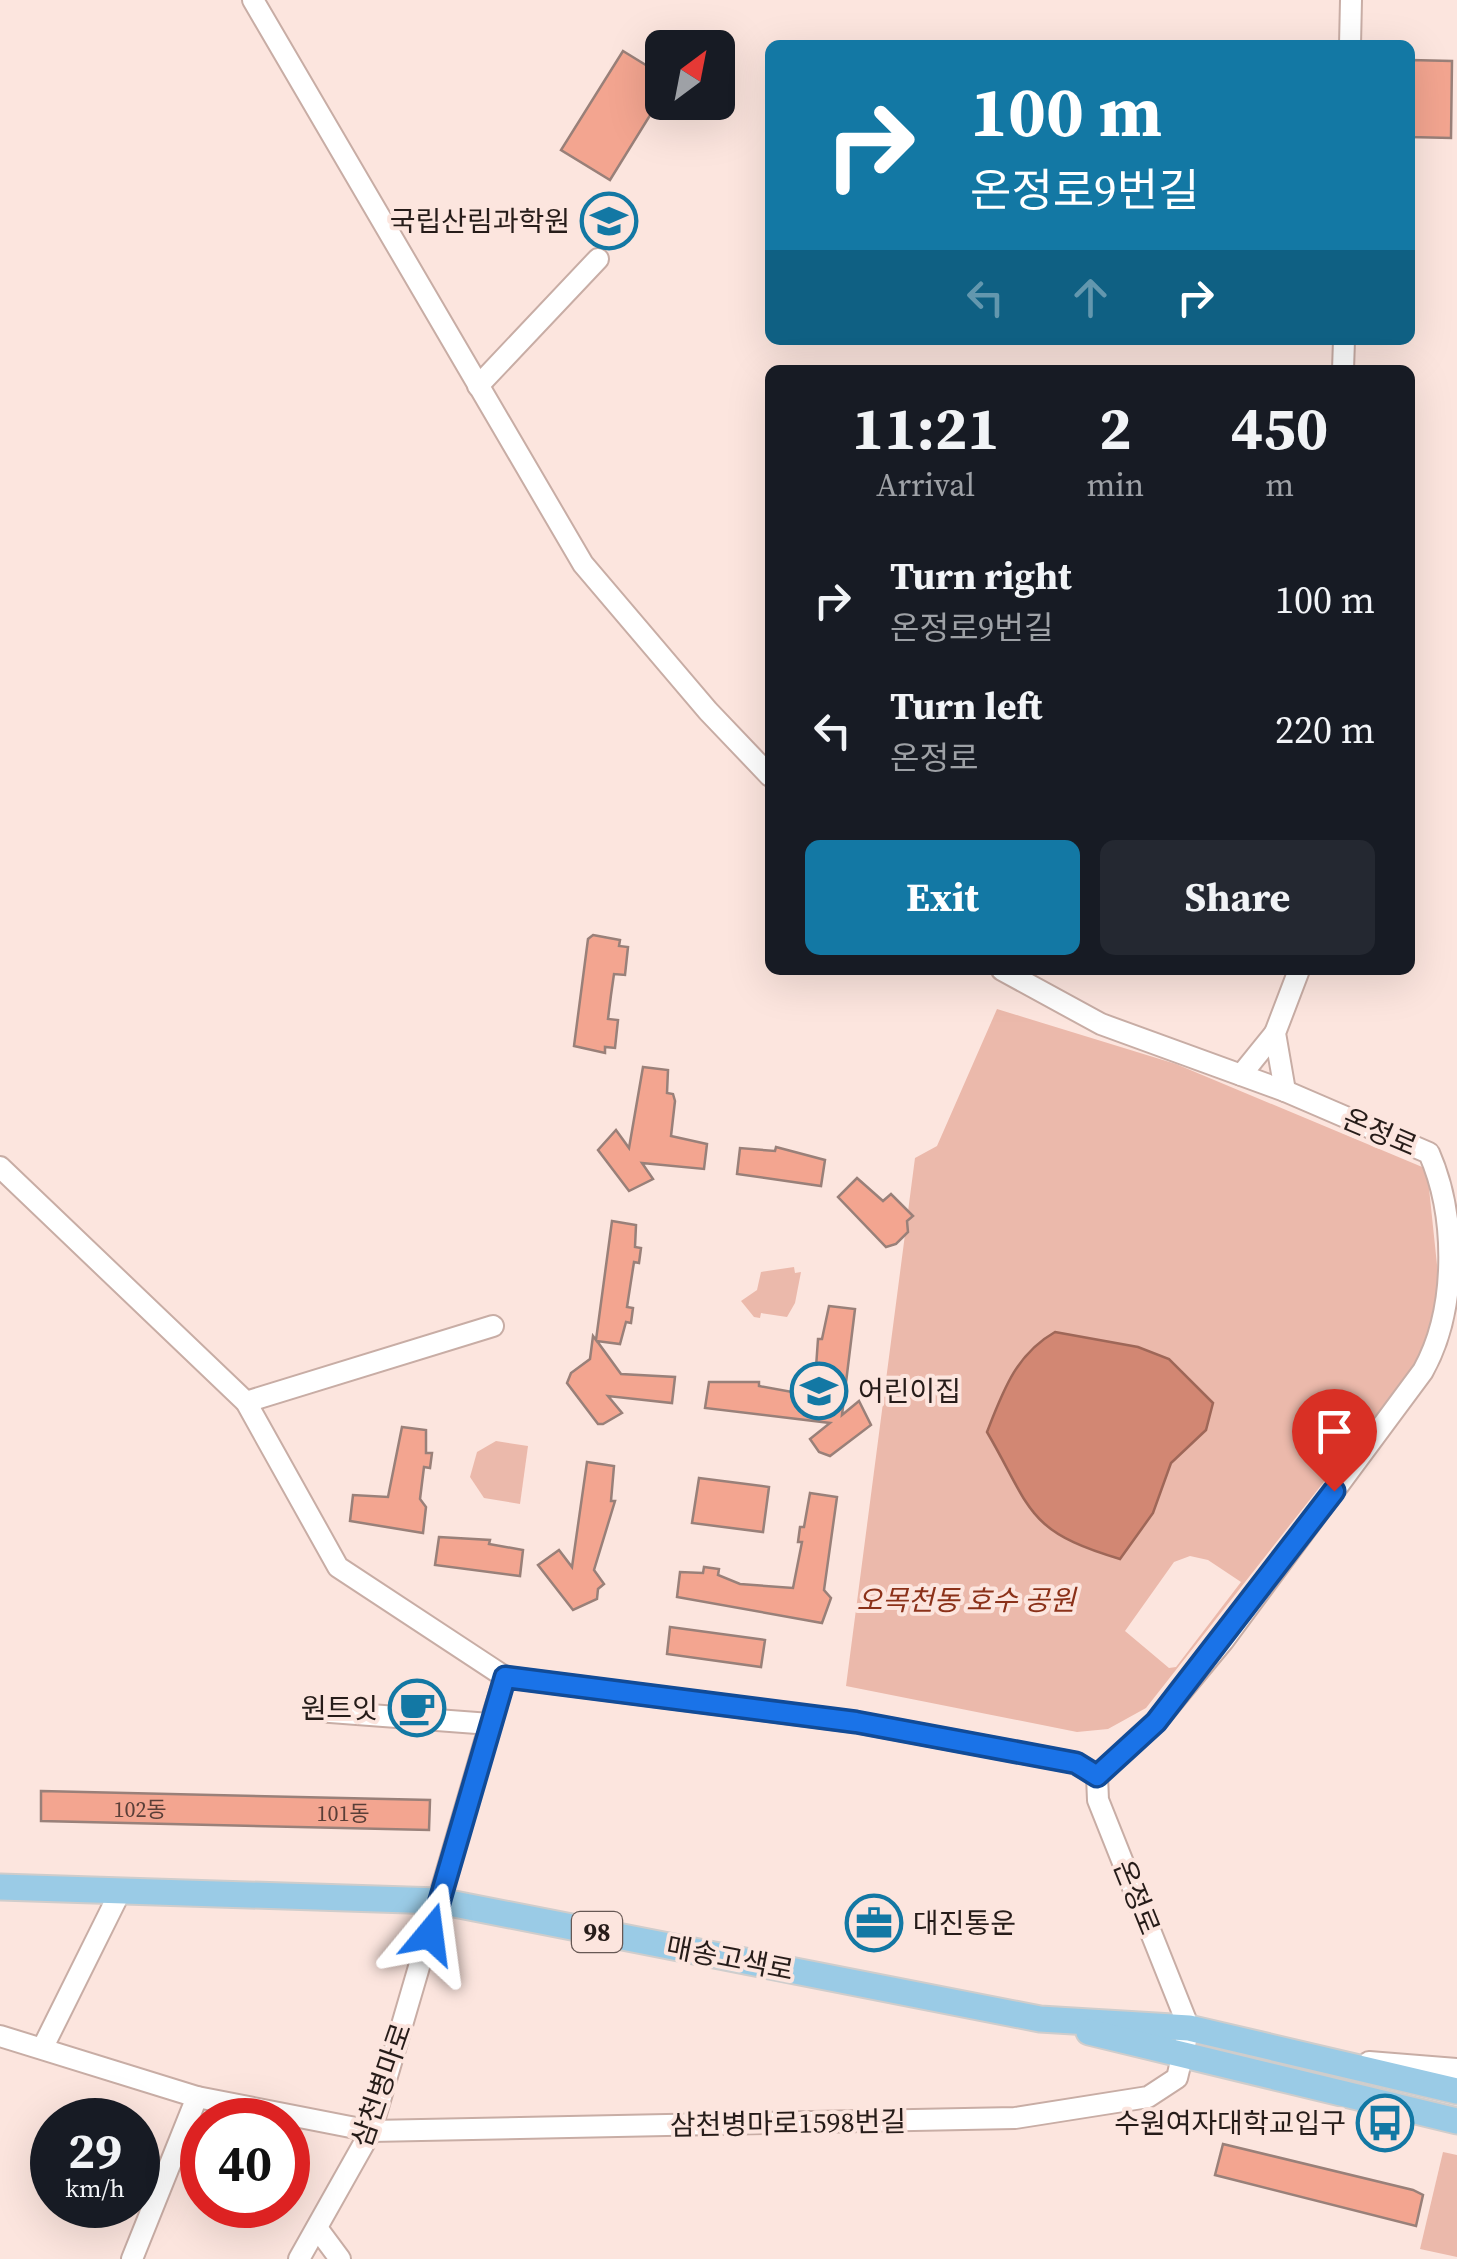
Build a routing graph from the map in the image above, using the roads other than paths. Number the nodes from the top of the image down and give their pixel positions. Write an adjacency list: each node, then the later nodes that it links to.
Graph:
1 (253, 0): 5 (street)
2 (1351, 0): 3 (street)
3 (1350, 40)
4 (598, 259): 5 (street)
5 (478, 386): 6 (street)
6 (765, 771)
7 (1011, 975): 10 (street)
8 (1297, 975): 9 (street)
9 (1275, 1034): 10 (street); 11 (street)
10 (1241, 1075): 11 (street)
11 (1285, 1092): 14 (street, 온정로)
12 (0, 1167): 15 (street)
13 (493, 1326): 15 (street)
14 (1448, 1344): 19 (street, 온정로)
15 (246, 1402): 16 (street)
16 (505, 1677): 18 (street, 삼천병마로); 19 (street)
17 (317, 1711): 18 (street)
18 (490, 1724): 22 (street, 삼천병마로)
19 (1097, 1776): 24 (street, 온정로)
20 (0, 1887): 21 (main road, 매송고색로 / 98)
21 (121, 1890): 22 (main road, 매송고색로 / 98); 26 (street)
22 (439, 1901): 23 (main road, 매송고색로 / 98); 33 (street, 삼천병마로)
23 (1040, 2019): 24 (main road, 매송고색로 / 98); 27 (main road, 매송고색로)
24 (1190, 2028): 27 (street); 28 (main road, 매송고색로 / 98)
25 (0, 2036): 26 (street, 삼천병마로1598번길)
26 (42, 2047): 31 (street, 삼천병마로1598번길)
27 (1182, 2058): 32 (main road, 매송고색로); 33 (street, 삼천병마로1598번길)
28 (1342, 2062): 29 (street); 30 (main road, 매송고색로 / 98)
29 (1457, 2068)
30 (1457, 2091)
31 (196, 2096): 33 (street, 삼천병마로1598번길); 35 (street)
32 (1457, 2121)
33 (371, 2131): 34 (street, 삼천병마로)
34 (317, 2228): 36 (street, 삼천병마로); 37 (street)
35 (132, 2259)
36 (299, 2259)
37 (340, 2259)

